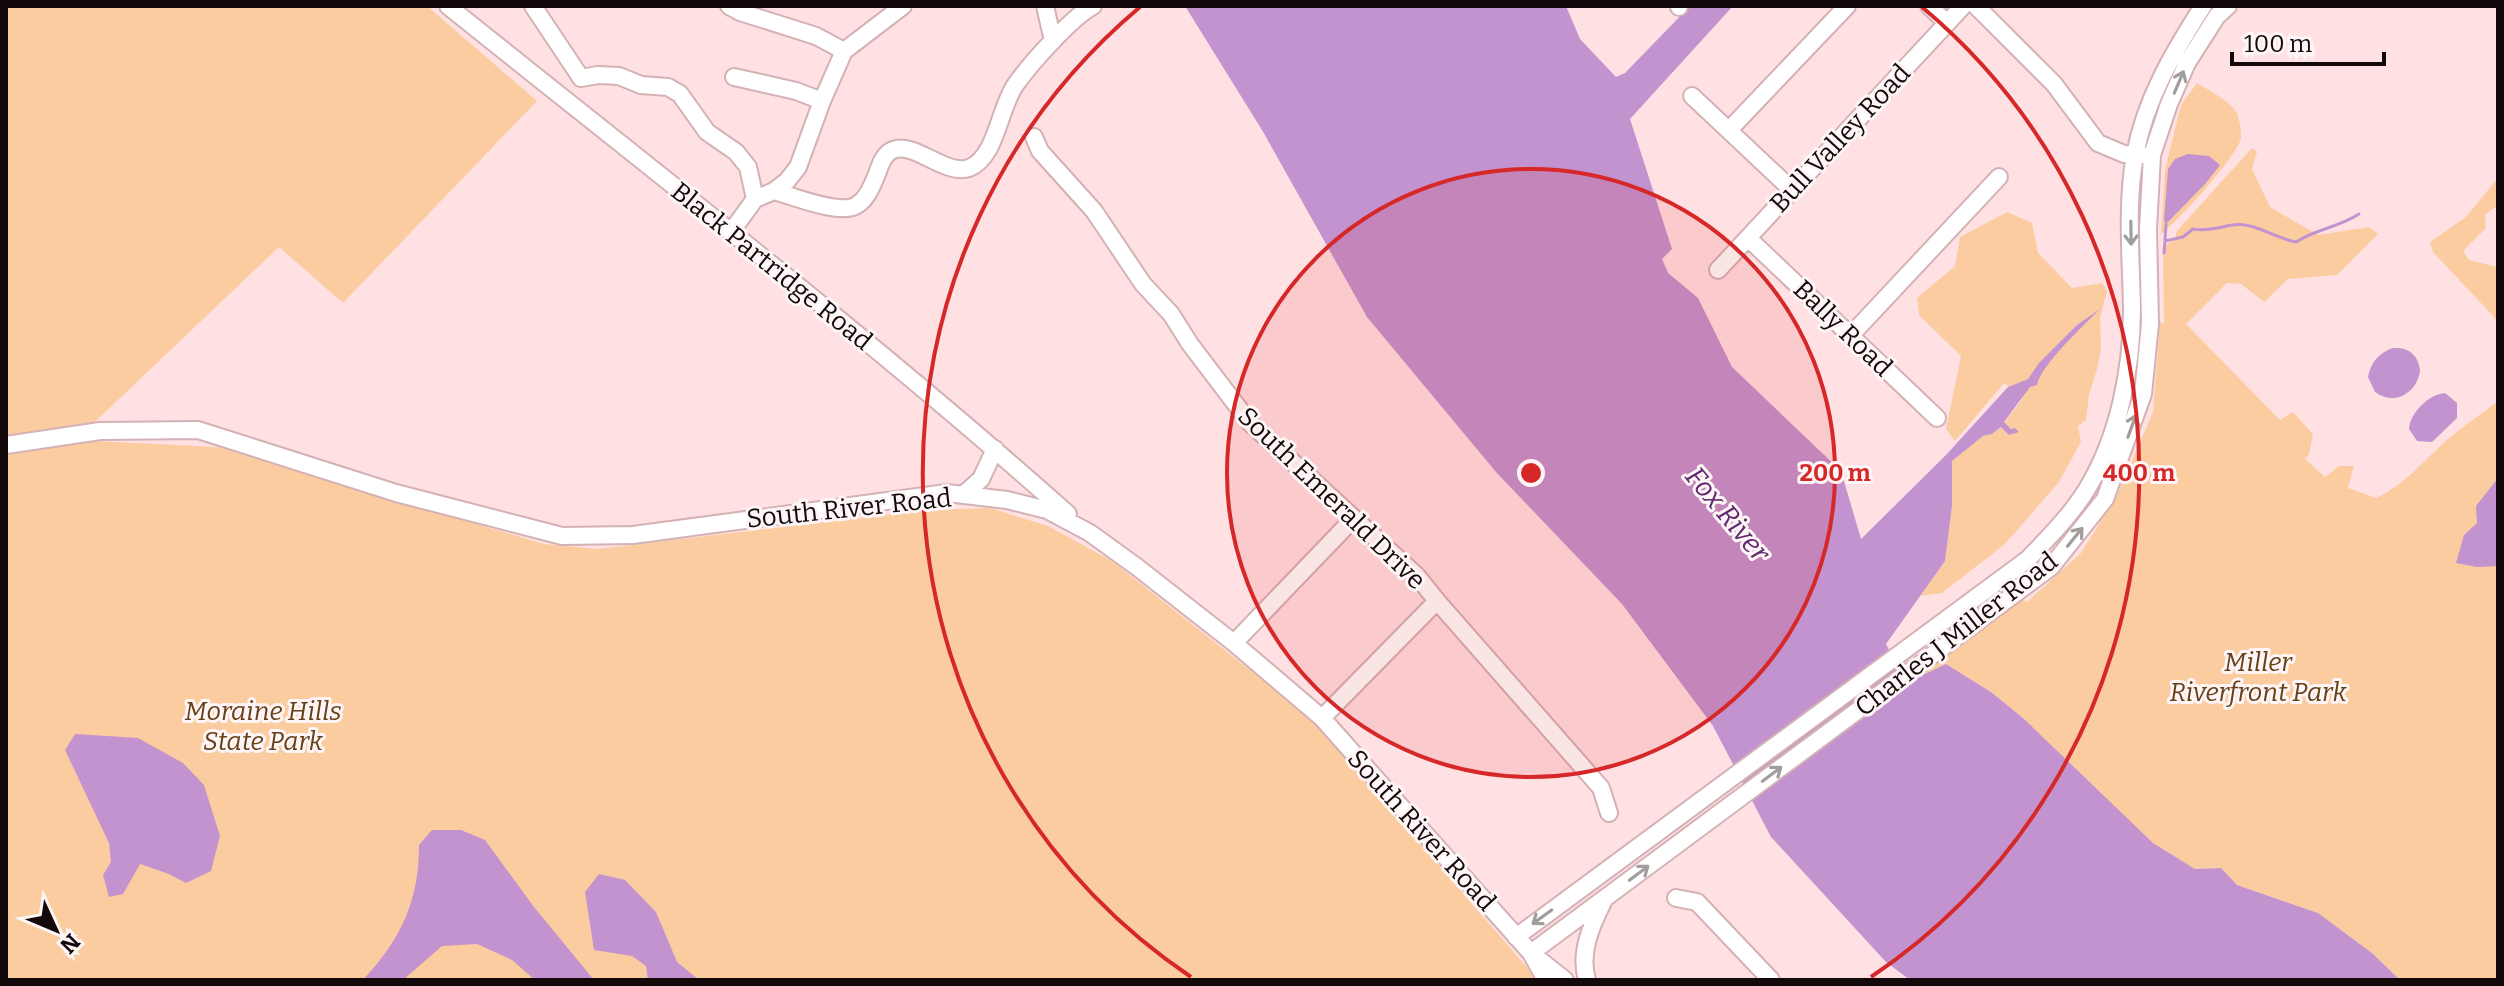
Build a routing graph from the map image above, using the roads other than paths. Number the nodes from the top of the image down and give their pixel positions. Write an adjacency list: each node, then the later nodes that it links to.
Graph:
1 (448, 6): 19 (street, Black Partridge Road)
2 (533, 6): 17 (street)
3 (729, 6): 15 (street)
4 (903, 6): 15 (street)
5 (1045, 6): 14 (street)
6 (1093, 6): 14 (street)
7 (1847, 6): 21 (street)
8 (1929, 6): 13 (street)
9 (1963, 6): 13 (street, Bull Valley Road)
10 (1976, 6): 23 (street)
11 (2203, 6): 23 (street, Charles J Miller Road)
12 (2228, 6): 23 (street, Charles J Miller Road, one-way to 12)
13 (1947, 23): 25 (street, Bull Valley Road)
14 (1053, 41): 26 (street)
15 (844, 51): 20 (street)
16 (734, 77): 20 (street)
17 (581, 78): 19 (street); 27 (street)
18 (1692, 96): 21 (street)
19 (565, 97): 28 (street, Black Partridge Road)
20 (822, 101): 26 (street)
21 (1729, 130): 25 (street)
22 (1034, 137): 36 (street, South Emerald Drive)
23 (2143, 155): 43 (street, Charles J Miller Road, one-way to 23); 44 (street, Charles J Miller Road, one-way to 44)
24 (1999, 177): 31 (street)
25 (1792, 190): 29 (street, Bull Valley Road)
26 (774, 191): 27 (street)
27 (755, 199): 28 (street)
28 (731, 232): 34 (street, Black Partridge Road)
29 (1748, 238): 30 (street, Bull Valley Road); 31 (street, Bally Road)
30 (1718, 270)
31 (1851, 335): 32 (street, Bally Road)
32 (1937, 418)
33 (6, 445): 35 (street, South River Road)
34 (995, 449): 35 (street); 37 (street, Black Partridge Road)
35 (963, 495): 37 (street, South River Road)
36 (1353, 519): 38 (street, South Emerald Drive); 39 (street)
37 (1090, 533): 39 (street, South River Road)
38 (1437, 601): 40 (street); 41 (street, South Emerald Drive)
39 (1234, 643): 40 (street, South River Road)
40 (1322, 718): 44 (street, South River Road)
41 (1609, 813)
42 (1676, 898): 49 (street)
43 (1604, 899): 45 (street, Charles J Miller Road); 48 (street)
44 (1516, 937): 45 (street, South River Road)
45 (1531, 953): 46 (street, South River Road); 47 (street, South River Road)
46 (1546, 980)
47 (1565, 980)
48 (1587, 980)
49 (1771, 980)

